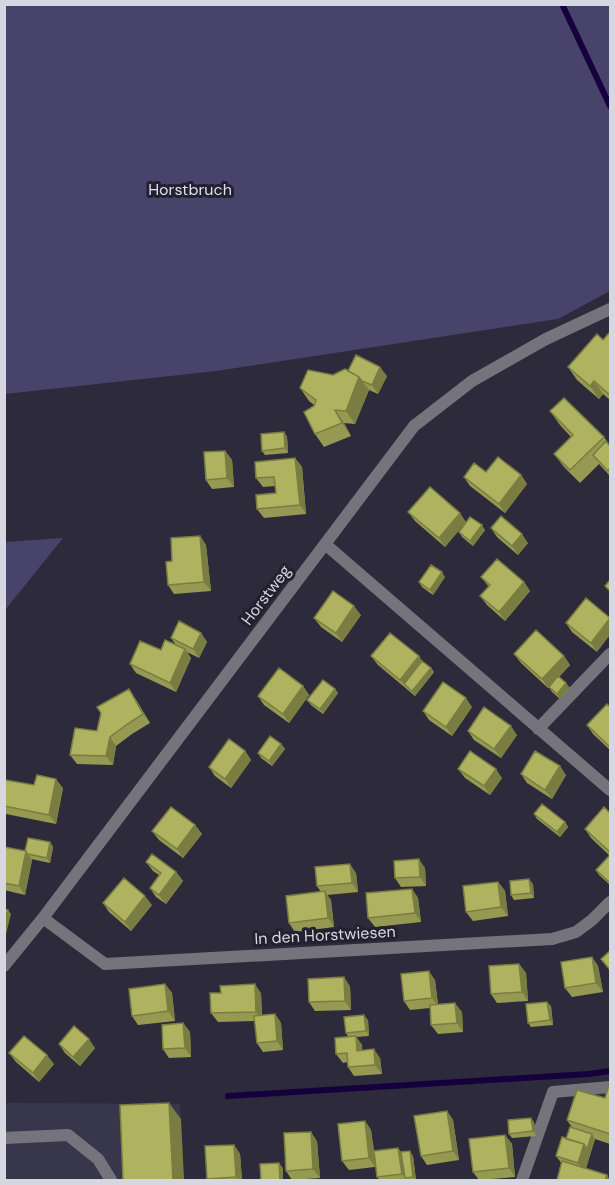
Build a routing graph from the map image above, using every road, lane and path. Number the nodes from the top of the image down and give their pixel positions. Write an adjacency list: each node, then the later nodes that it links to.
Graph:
1 (610, 309): 2 (street, Horstweg)
2 (325, 543): 4 (street); 7 (street, Horstweg)
3 (610, 654): 4 (street)
4 (538, 729): 5 (street)
5 (610, 790)
6 (610, 902): 7 (street, In den Horstwiesen)
7 (43, 918): 8 (street, Horstweg)
8 (4, 966)
9 (610, 1087): 12 (street)
10 (4, 1138): 11 (street)
11 (111, 1180)
12 (522, 1180)

